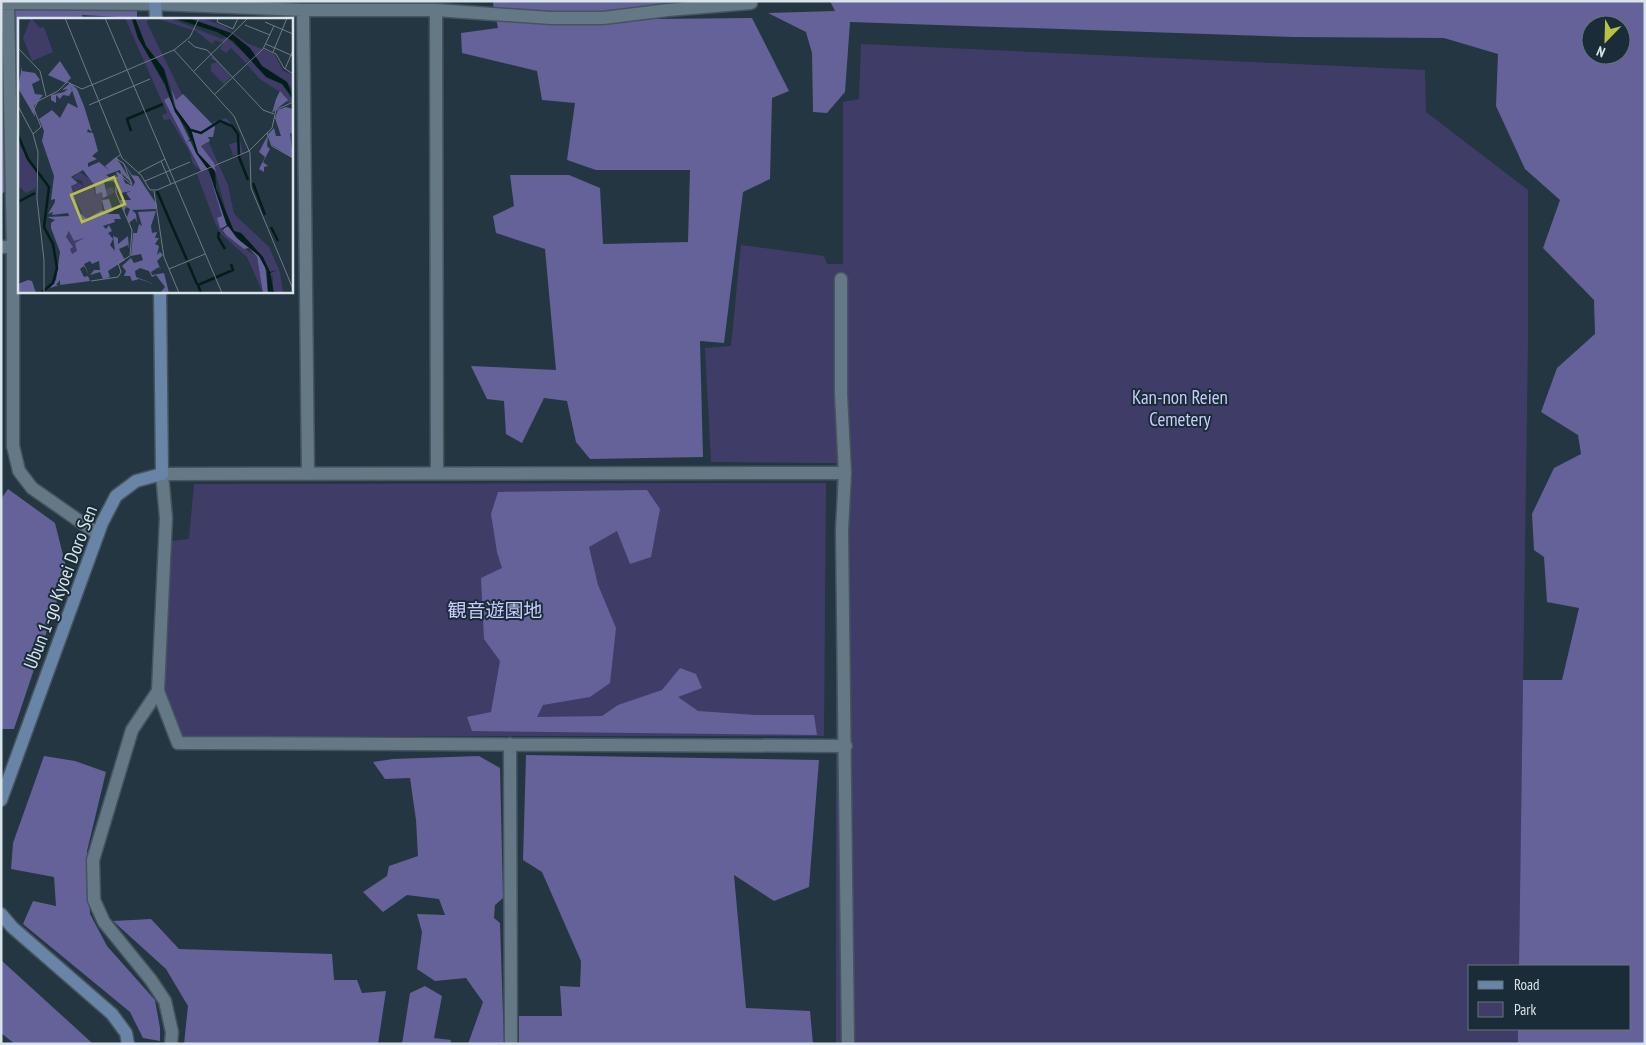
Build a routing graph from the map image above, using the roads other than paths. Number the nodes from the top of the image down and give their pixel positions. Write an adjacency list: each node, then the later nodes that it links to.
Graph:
1 (155, 2): 3 (street); 4 (street); 6 (street)
2 (751, 2): 5 (street)
3 (5, 3): 7 (street)
4 (303, 10): 5 (street); 13 (street)
5 (436, 10): 11 (street)
6 (156, 18)
7 (11, 247): 14 (street)
8 (841, 279): 10 (street)
9 (160, 292): 12 (street)
10 (845, 472): 11 (street); 17 (street)
11 (437, 473): 13 (street)
12 (162, 474): 13 (street); 14 (street, Ubun 1-go Kyoei Doro Sen); 15 (street)
13 (308, 474)
14 (98, 534): 18 (street, Ubun 1-go Kyoei Doro Sen)
15 (158, 691): 16 (street); 21 (street)
16 (510, 744): 17 (street); 22 (street)
17 (846, 746): 23 (street)
18 (1, 800)
19 (1, 914): 20 (street)
20 (128, 1044)
21 (171, 1044)
22 (511, 1044)
23 (848, 1044)

